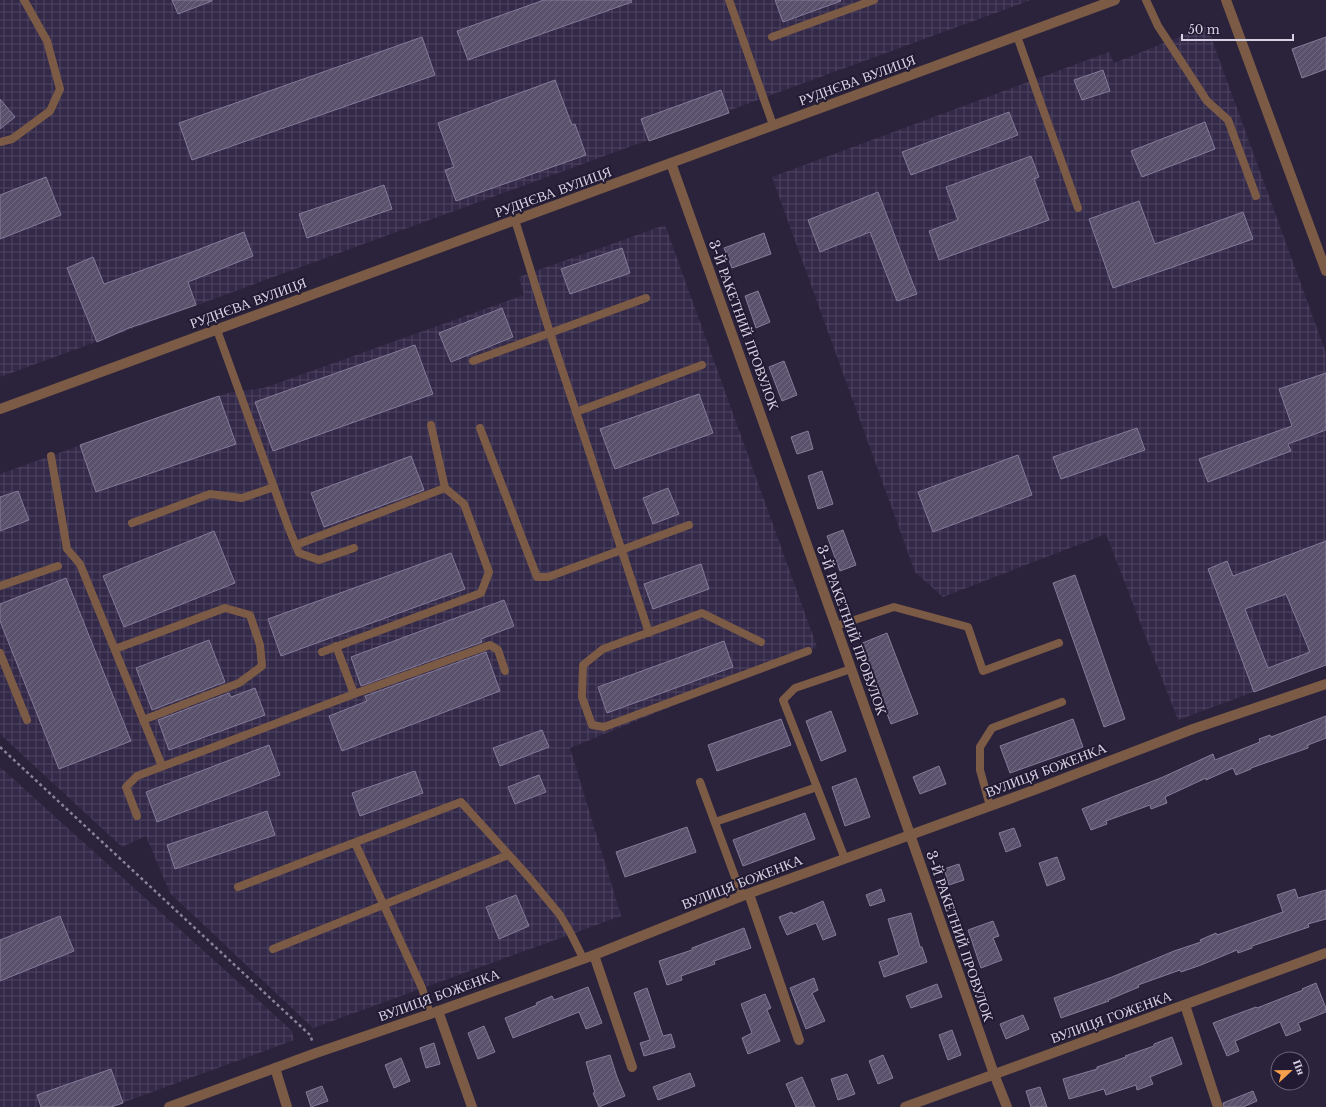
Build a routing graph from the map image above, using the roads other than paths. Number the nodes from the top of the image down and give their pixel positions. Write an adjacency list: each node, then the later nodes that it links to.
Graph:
1 (24, 0): 10 (lane)
2 (729, 0): 9 (lane)
3 (874, 0): 8 (lane)
4 (1115, 0): 7 (street, РУДНЄВА ВУЛИЦЯ)
5 (1146, 0): 12 (lane)
6 (1226, 0): 15 (street)
7 (1017, 36): 9 (street, РУДНЄВА ВУЛИЦЯ); 13 (lane)
8 (772, 37)
9 (773, 125): 11 (street, РУДНЄВА ВУЛИЦЯ)
10 (0, 142)
11 (671, 163): 14 (street, РУДНЄВА ВУЛИЦЯ); 35 (street, 3-Й РАКЕТНИЙ ПРОВУЛОК)
12 (1256, 196)
13 (1078, 208)
14 (515, 220): 17 (street, РУДНЄВА ВУЛИЦЯ); 18 (lane)
15 (1326, 271)
16 (646, 298): 18 (lane)
17 (217, 330): 21 (street, РУДНЄВА ВУЛИЦЯ); 26 (lane)
18 (550, 333): 19 (lane); 22 (lane)
19 (473, 361)
20 (702, 365): 22 (lane)
21 (0, 409)
22 (576, 412): 32 (lane)
23 (431, 425): 27 (lane)
24 (480, 428): 32 (lane)
25 (51, 456): 40 (lane)
26 (274, 487): 28 (lane); 30 (lane)
27 (446, 488): 30 (lane); 39 (lane)
28 (132, 523)
29 (689, 525): 32 (lane)
30 (296, 545): 31 (lane)
31 (354, 548)
32 (622, 550): 36 (lane)
33 (58, 566): 34 (lane)
34 (0, 586)
35 (836, 626): 38 (lane); 44 (street, 3-Й РАКЕТНИЙ ПРОВУЛОК)
36 (649, 633): 37 (lane); 41 (lane)
37 (761, 642)
38 (1059, 643)
39 (336, 646): 43 (lane); 47 (lane)
40 (114, 649): 50 (lane); 50 (lane)
41 (808, 651)
42 (0, 652): 49 (lane)
43 (322, 652)
44 (851, 669): 53 (lane); 57 (street, 3-Й РАКЕТНИЙ ПРОВУЛОК)
45 (505, 671): 47 (lane)
46 (1326, 684): 54 (street, ВУЛИЦЯ БОЖЕНКА)
47 (354, 694): 51 (lane)
48 (1062, 702): 54 (lane)
49 (27, 720)
50 (143, 720): 51 (lane)
51 (162, 766): 55 (lane)
52 (700, 782): 56 (lane)
53 (817, 786): 56 (lane); 60 (lane)
54 (990, 806): 57 (street, ВУЛИЦЯ БОЖЕНКА)
55 (137, 816)
56 (715, 822): 62 (lane)
57 (910, 835): 60 (street, ВУЛИЦЯ БОЖЕНКА); 73 (street, 3-Й РАКЕТНИЙ ПРОВУЛОК)
58 (355, 843): 59 (lane); 61 (lane); 63 (lane)
59 (508, 855): 63 (lane); 67 (lane)
60 (845, 859): 62 (street, ВУЛИЦЯ БОЖЕНКА)
61 (238, 887)
62 (746, 895): 66 (street, ВУЛИЦЯ БОЖЕНКА); 70 (street)
63 (384, 905): 64 (lane); 69 (lane)
64 (273, 949)
65 (1326, 953): 68 (street, ВУЛИЦЯ ГОЖЕНКА)
66 (594, 955): 67 (street, ВУЛИЦЯ БОЖЕНКА); 71 (street)
67 (583, 958): 69 (street, ВУЛИЦЯ БОЖЕНКА)
68 (1184, 1005): 73 (street, ВУЛИЦЯ ГОЖЕНКА); 79 (street)
69 (434, 1012): 72 (street, ВУЛИЦЯ БОЖЕНКА); 76 (street)
70 (799, 1040)
71 (632, 1067)
72 (275, 1068): 74 (street, ВУЛИЦЯ БОЖЕНКА); 75 (street)
73 (994, 1074): 77 (street, ВУЛИЦЯ ГОЖЕНКА); 78 (street, 3-Й РАКЕТНИЙ ПРОВУЛОК)
74 (169, 1107)
75 (287, 1107)
76 (472, 1107)
77 (905, 1107)
78 (1006, 1107)
79 (1218, 1107)

